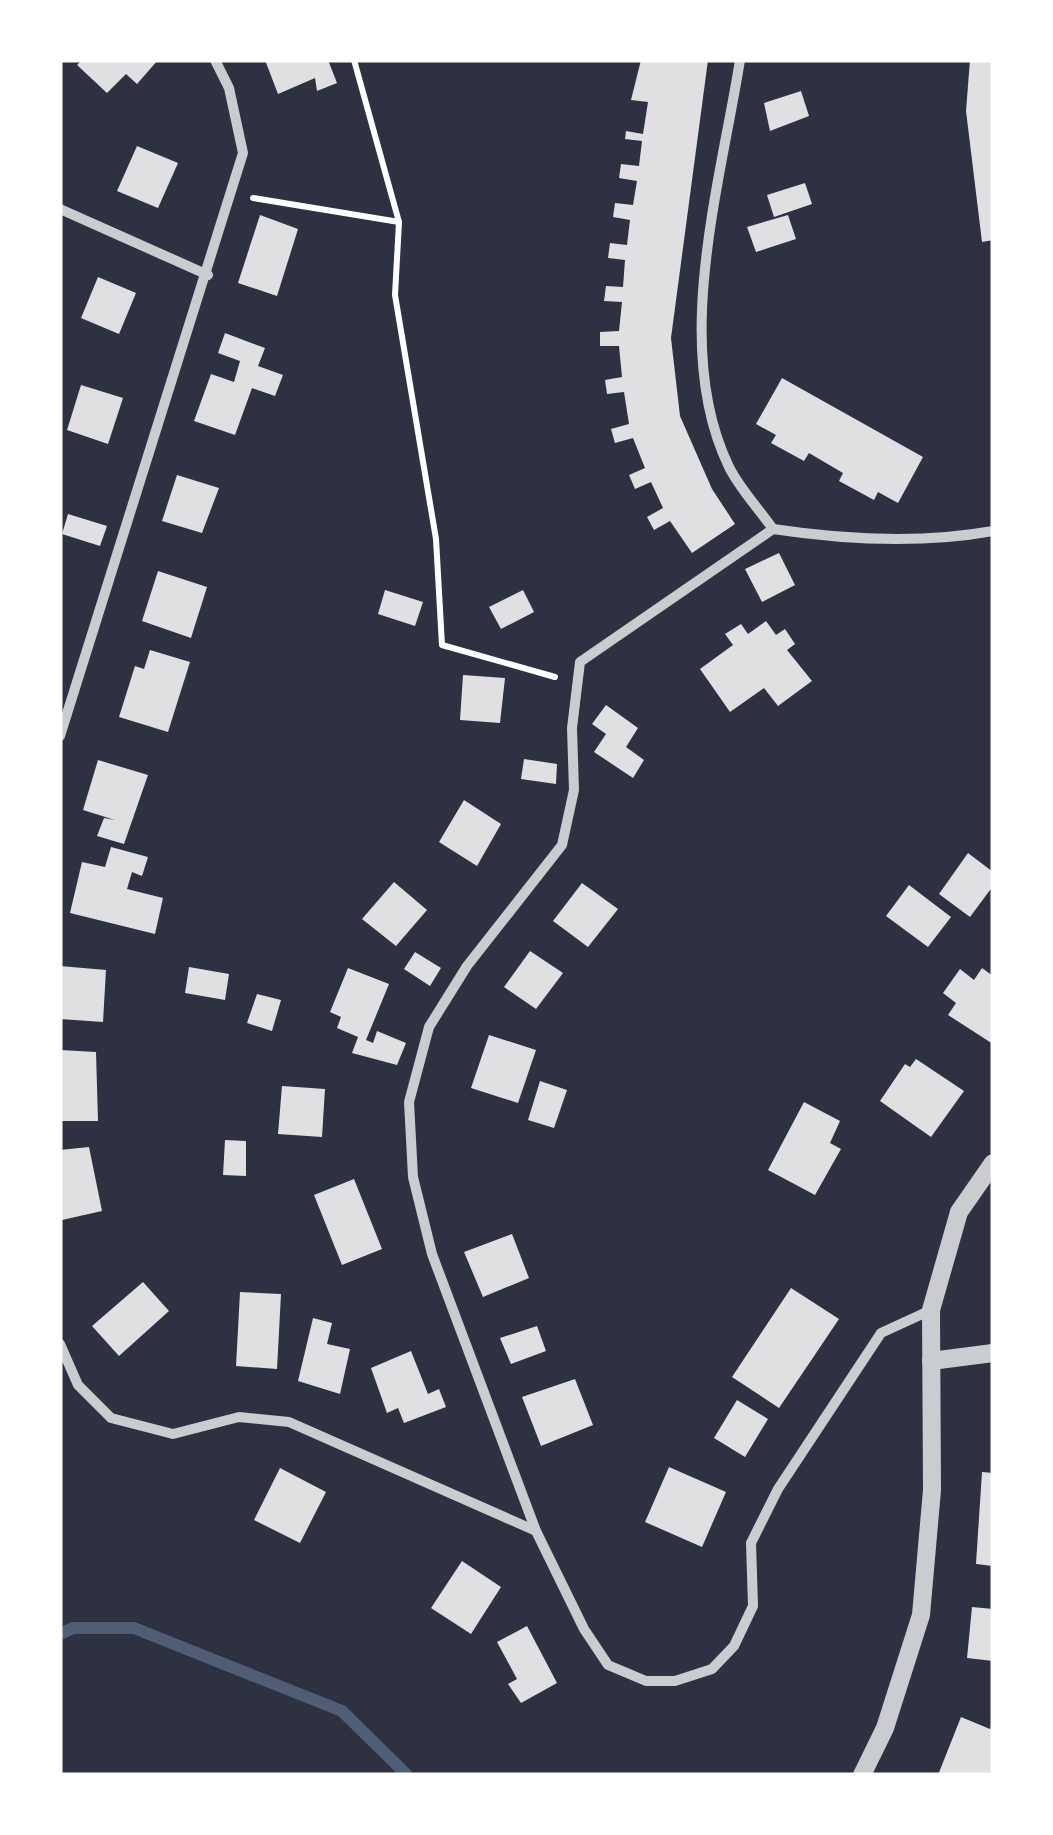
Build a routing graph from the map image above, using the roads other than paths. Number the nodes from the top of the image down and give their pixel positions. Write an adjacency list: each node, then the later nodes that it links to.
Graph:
1 (215, 60): 4 (street)
2 (740, 60): 5 (street)
3 (60, 210): 4 (street)
4 (208, 276): 7 (street)
5 (773, 530): 6 (street); 13 (street)
6 (993, 531)
7 (60, 736)
8 (993, 1163): 9 (street)
9 (931, 1310): 12 (street); 13 (street)
10 (60, 1344): 13 (street)
11 (993, 1353): 12 (street)
12 (931, 1361): 14 (street)
13 (536, 1531)
14 (862, 1775)

